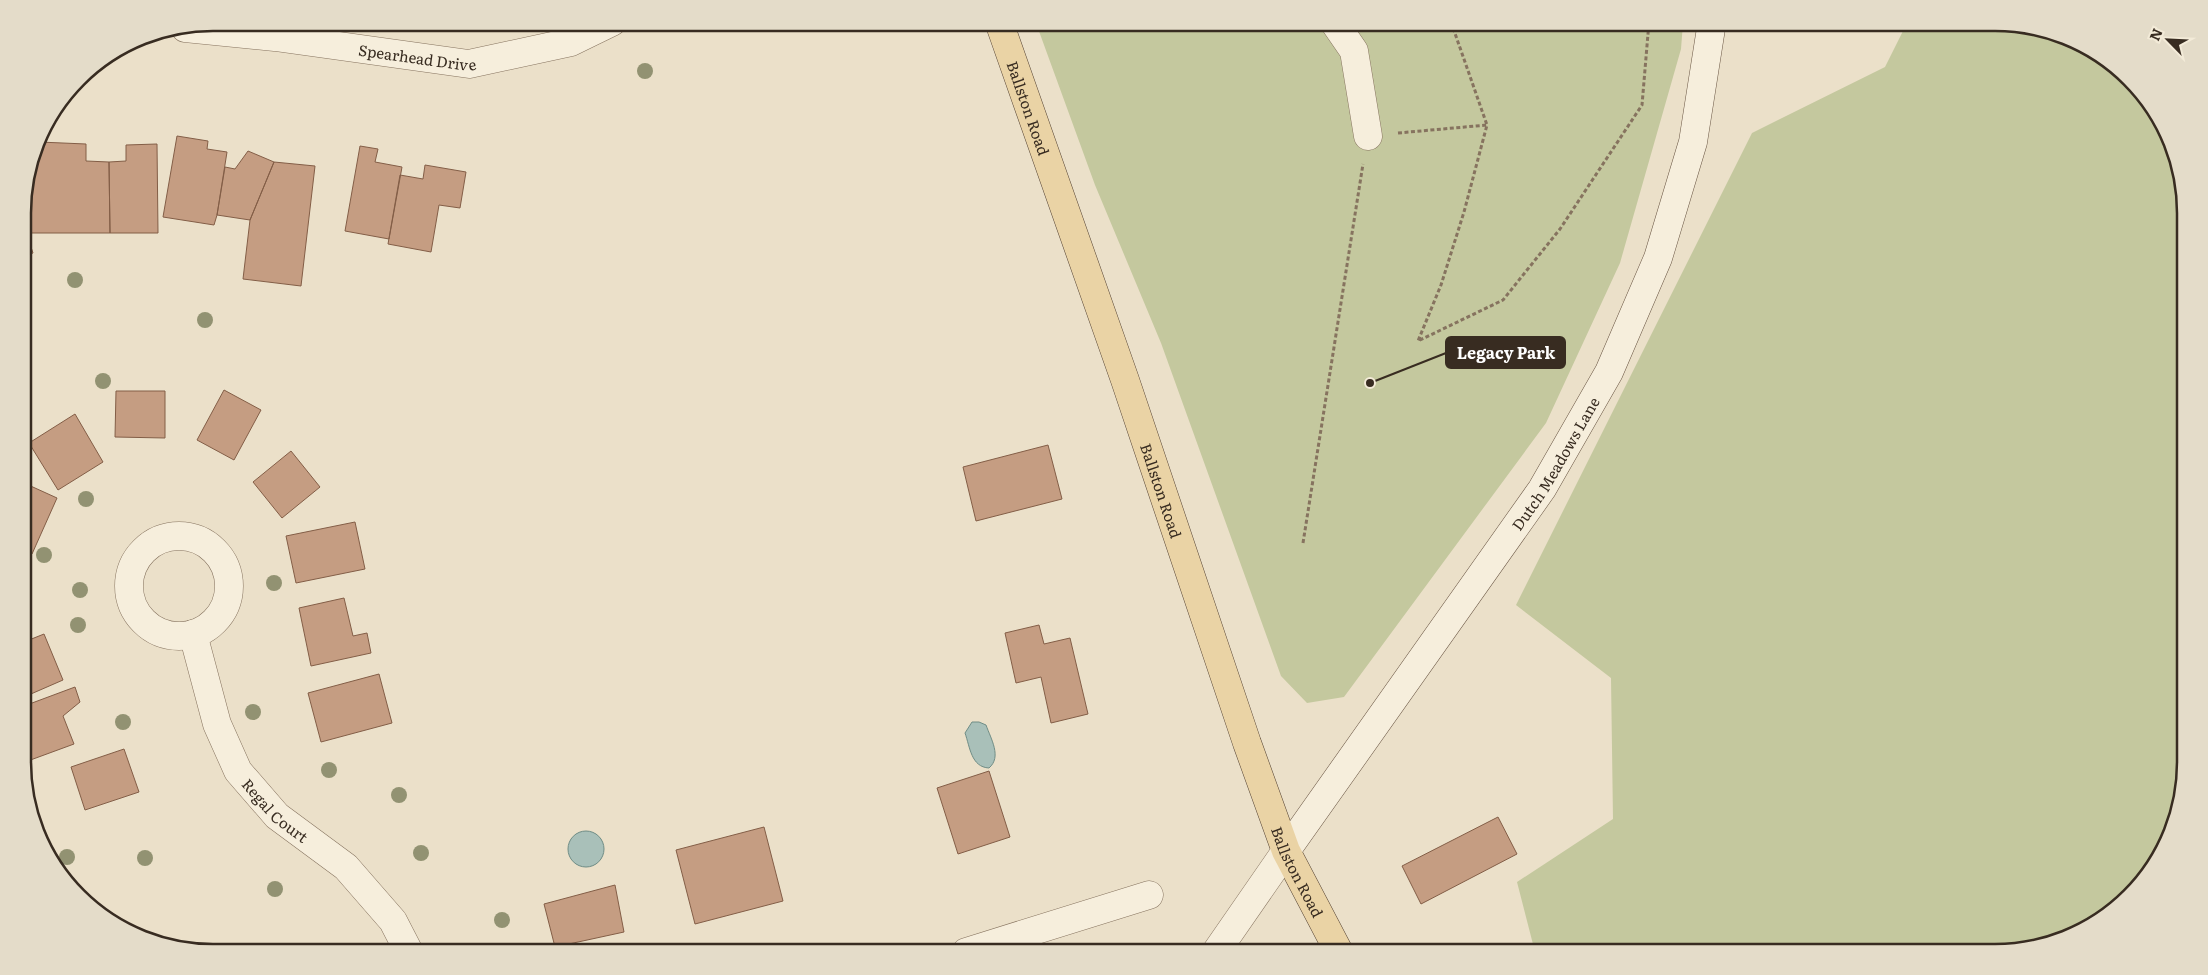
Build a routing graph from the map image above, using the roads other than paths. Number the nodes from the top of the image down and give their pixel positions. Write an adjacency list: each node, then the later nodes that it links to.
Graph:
1 (215, 31): 2 (street, Spearhead Drive)
2 (594, 31)
3 (1002, 31): 8 (main road, Ballston Road)
4 (1340, 31): 6 (street)
5 (1711, 31): 8 (street, Dutch Meadows Lane)
6 (1368, 136)
7 (193, 634): 10 (street, Regal Court)
8 (1286, 851): 12 (street, Dutch Meadows Lane); 13 (main road, Ballston Road)
9 (1148, 895): 11 (street)
10 (406, 944)
11 (992, 944)
12 (1222, 944)
13 (1335, 944)

